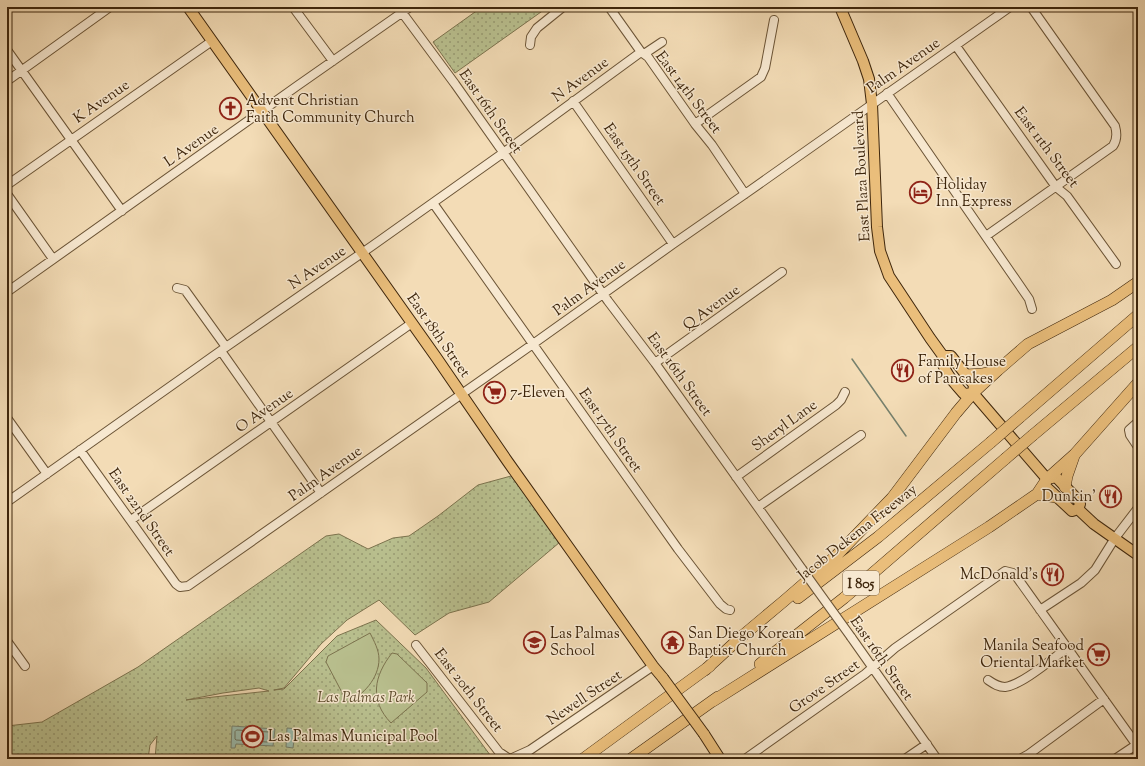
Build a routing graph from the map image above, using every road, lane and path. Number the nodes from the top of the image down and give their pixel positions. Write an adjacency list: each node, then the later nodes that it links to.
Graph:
1 (110, 7): 19 (street)
2 (188, 7): 12 (main road, East 18th Street)
3 (293, 7): 18 (street)
4 (410, 7): 10 (street, L Avenue)
5 (563, 7): 14 (street)
6 (609, 7): 17 (street, East 14th Street)
7 (840, 7): 23 (main road, East Plaza Boulevard)
8 (1010, 7): 15 (street, Palm Avenue)
9 (1032, 7): 29 (street)
10 (400, 10): 18 (street, L Avenue); 27 (street, East 16th Street)
11 (774, 20): 25 (street)
12 (212, 41): 24 (main road, East 18th Street); 26 (street, K Avenue)
13 (662, 42): 17 (street, N Avenue)
14 (530, 45)
15 (956, 46): 21 (street, Palm Avenue); 29 (street, East 11th Street)
16 (7, 50): 19 (street)
17 (642, 53): 22 (street, N Avenue); 25 (street, East 14th Street)
18 (333, 61): 24 (street, L Avenue)
19 (22, 70): 20 (street); 26 (street)
20 (7, 81)
21 (887, 93): 23 (street, Palm Avenue); 34 (street)
22 (573, 101): 27 (street, N Avenue); 35 (street, East 15th Street)
23 (872, 104): 31 (street, Palm Avenue); 50 (main road, East Plaza Boulevard)
24 (262, 111): 33 (street, L Avenue); 36 (main road, East 18th Street)
25 (695, 124): 31 (street, East 14th Street)
26 (71, 140): 28 (street, K Avenue); 33 (street)
27 (503, 153): 32 (street, N Avenue); 43 (street, East 16th Street)
28 (7, 185)
29 (1056, 187): 34 (street); 38 (street, East 11th Street)
30 (7, 194): 37 (street)
31 (745, 194): 35 (street, Palm Avenue)
32 (434, 203): 36 (street, N Avenue); 47 (street, East 17th Street)
33 (122, 211): 37 (street, L Avenue)
34 (986, 236): 44 (street)
35 (673, 244): 43 (street, Palm Avenue)
36 (362, 253): 46 (main road, East 18th Street); 49 (street, N Avenue)
37 (53, 259): 42 (street, L Avenue)
38 (1116, 264)
39 (782, 272): 51 (street, Q Avenue)
40 (1138, 282): 52 (highway)
41 (177, 288): 49 (street)
42 (7, 292)
43 (603, 294): 47 (street, Palm Avenue); 51 (street, East 16th Street)
44 (1032, 309)
45 (1138, 315): 88 (highway, Jacob Dekema Freeway / I 805, bridge)
46 (412, 323): 57 (main road, East 18th Street); 59 (street, O Avenue)
47 (533, 344): 57 (street, Palm Avenue); 80 (street, East 17th Street)
48 (1138, 347): 91 (highway, I 805, bridge)
49 (223, 349): 59 (street); 63 (street, N Avenue)
50 (943, 356): 53 (main road, East Plaza Boulevard); 56 (main road, East Plaza Boulevard)
51 (655, 363): 66 (street, East 16th Street)
52 (998, 370): 53 (highway); 56 (highway)
53 (966, 374): 56 (main road, East Plaza Boulevard)
54 (1138, 383): 64 (highway)
55 (845, 392): 66 (street, Sheryl Lane)
56 (973, 393): 67 (main road, East Plaza Boulevard); 88 (highway)
57 (462, 394): 69 (street, Palm Avenue); 86 (main road, East 18th Street)
58 (7, 418): 65 (street)
59 (272, 422): 69 (street); 76 (street, O Avenue)
60 (1138, 422): 62 (street)
61 (860, 435): 73 (street)
62 (1138, 447)
63 (80, 450): 65 (street, N Avenue); 76 (street, East 22nd Street)
64 (1075, 454): 67 (highway); 68 (highway)
65 (47, 474): 72 (street, N Avenue)
66 (736, 477): 73 (street, East 16th Street)
67 (1047, 479): 68 (main road, East Plaza Boulevard); 70 (highway); 71 (main road, East Plaza Boulevard)
68 (1065, 488): 75 (main road, East Plaza Boulevard)
69 (321, 492): 79 (street, Palm Avenue)
70 (1037, 494): 71 (highway); 91 (highway)
71 (1056, 496): 75 (main road, East Plaza Boulevard)
72 (7, 502)
73 (758, 507): 87 (street, East 16th Street, bridge)
74 (1138, 508): 77 (street)
75 (1078, 510): 77 (main road, East Plaza Boulevard)
76 (131, 520): 79 (street, East 22nd Street)
77 (1115, 538): 78 (main road, East Plaza Boulevard); 81 (street)
78 (1138, 554)
79 (184, 587)
80 (730, 610)
81 (1040, 610): 84 (street); 87 (street, Grove Street)
82 (7, 641): 85 (street)
83 (416, 645): 95 (street, East 20th Street)
84 (1067, 648): 89 (street); 90 (street)
85 (24, 666)
86 (653, 666): 94 (street, Newell Street); 99 (main road, East 18th Street, bridge)
87 (873, 668): 92 (street, East 16th Street); 100 (street, Grove Street)
88 (705, 670): 97 (highway, Jacob Dekema Freeway / I 805)
89 (988, 680)
90 (1104, 699): 93 (street); 103 (street)
91 (713, 701): 98 (highway, I 805)
92 (927, 744): 101 (street); 102 (street, East 16th Street)
93 (1137, 746): 104 (street)
94 (530, 750): 95 (street, Newell Street); 96 (street, Newell Street)
95 (505, 758)
96 (522, 759)
97 (583, 759)
98 (631, 759)
99 (720, 759)
100 (745, 759)
101 (905, 759)
102 (937, 759)
103 (1020, 759)
104 (1115, 759)

